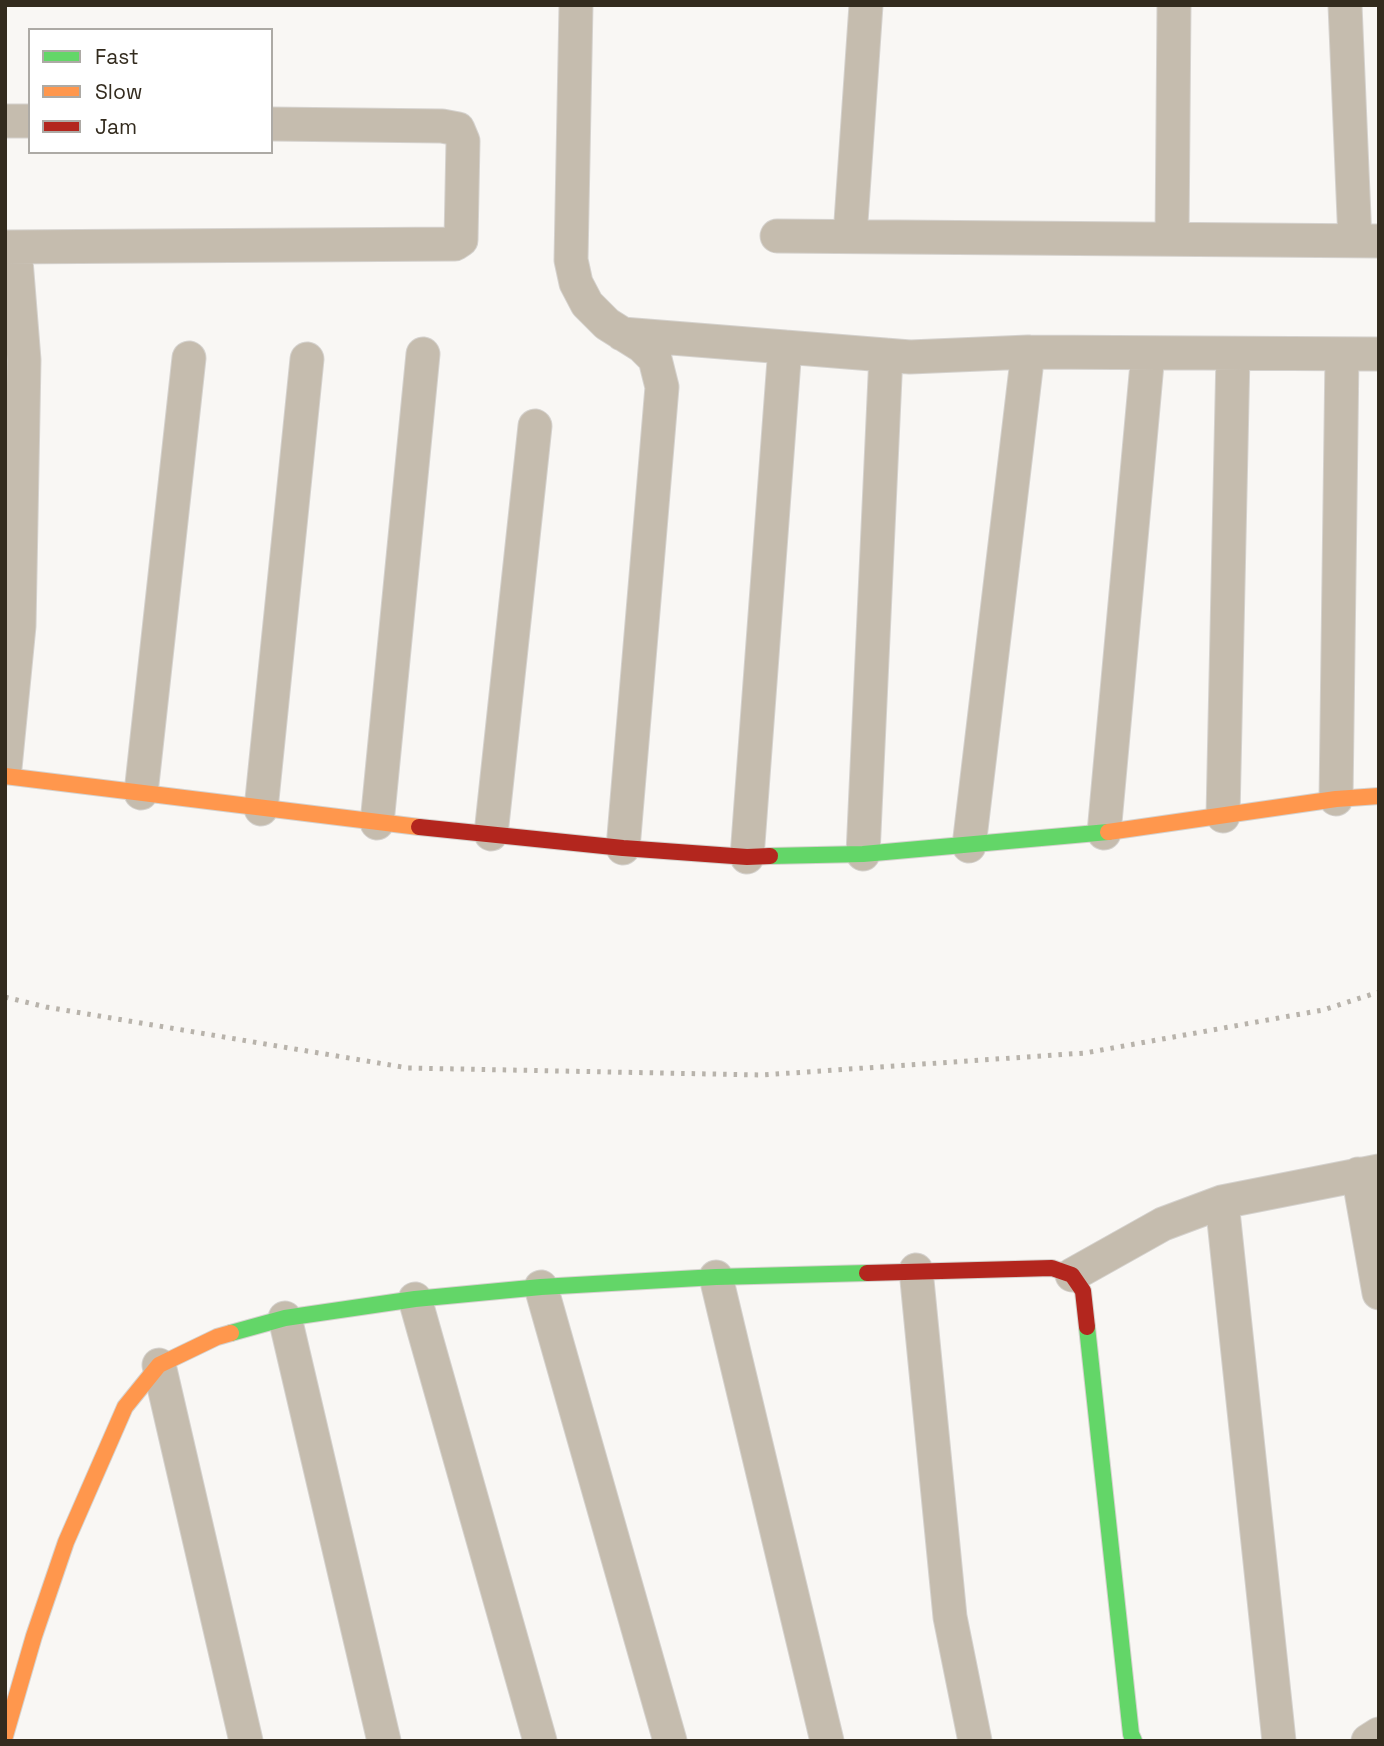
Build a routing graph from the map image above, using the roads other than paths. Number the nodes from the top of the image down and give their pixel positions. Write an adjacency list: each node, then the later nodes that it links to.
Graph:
1 (576, 5): 13 (street)
2 (866, 5): 9 (street)
3 (1174, 5): 10 (street)
4 (1345, 5): 11 (street)
5 (5, 121): 6 (street)
6 (28, 121)
7 (273, 124): 12 (street)
8 (778, 236): 9 (street)
9 (850, 236): 10 (street)
10 (1172, 239): 11 (street)
11 (1367, 241)
12 (10, 248): 25 (street)
13 (622, 334): 14 (street); 36 (street)
14 (785, 347): 20 (street); 38 (street)
15 (1028, 352): 16 (street); 20 (street); 35 (street)
16 (1148, 353): 18 (street); 33 (street)
17 (422, 354): 32 (street)
18 (1233, 354): 19 (street); 31 (street)
19 (1342, 354): 21 (street); 29 (street)
20 (886, 355): 37 (street)
21 (1379, 355)
22 (189, 358): 27 (street)
23 (307, 359): 30 (street)
24 (536, 426): 34 (street)
25 (5, 768)
26 (5, 776): 27 (street)
27 (141, 793): 30 (street)
28 (1379, 796): 29 (street)
29 (1336, 800): 31 (street)
30 (261, 809): 32 (street)
31 (1223, 816): 33 (street)
32 (377, 823): 34 (street)
33 (1104, 833): 35 (street)
34 (491, 834): 36 (street)
35 (969, 846): 37 (street)
36 (623, 848): 38 (street)
37 (863, 854): 38 (street)
38 (747, 857)
39 (1368, 1173): 40 (street); 45 (street)
40 (1222, 1202): 42 (street); 58 (street)
41 (916, 1270): 42 (street); 43 (street); 56 (street)
42 (1072, 1275): 57 (street)
43 (716, 1277): 44 (street); 55 (street)
44 (541, 1287): 46 (street); 54 (street)
45 (1379, 1293)
46 (415, 1298): 47 (street); 53 (street)
47 (285, 1318): 48 (street); 52 (street)
48 (159, 1365): 50 (street); 51 (street)
49 (1379, 1734): 59 (street)
50 (5, 1736)
51 (246, 1741)
52 (384, 1741)
53 (540, 1741)
54 (670, 1741)
55 (827, 1741)
56 (975, 1741)
57 (1133, 1741)
58 (1279, 1741)
59 (1368, 1741)

